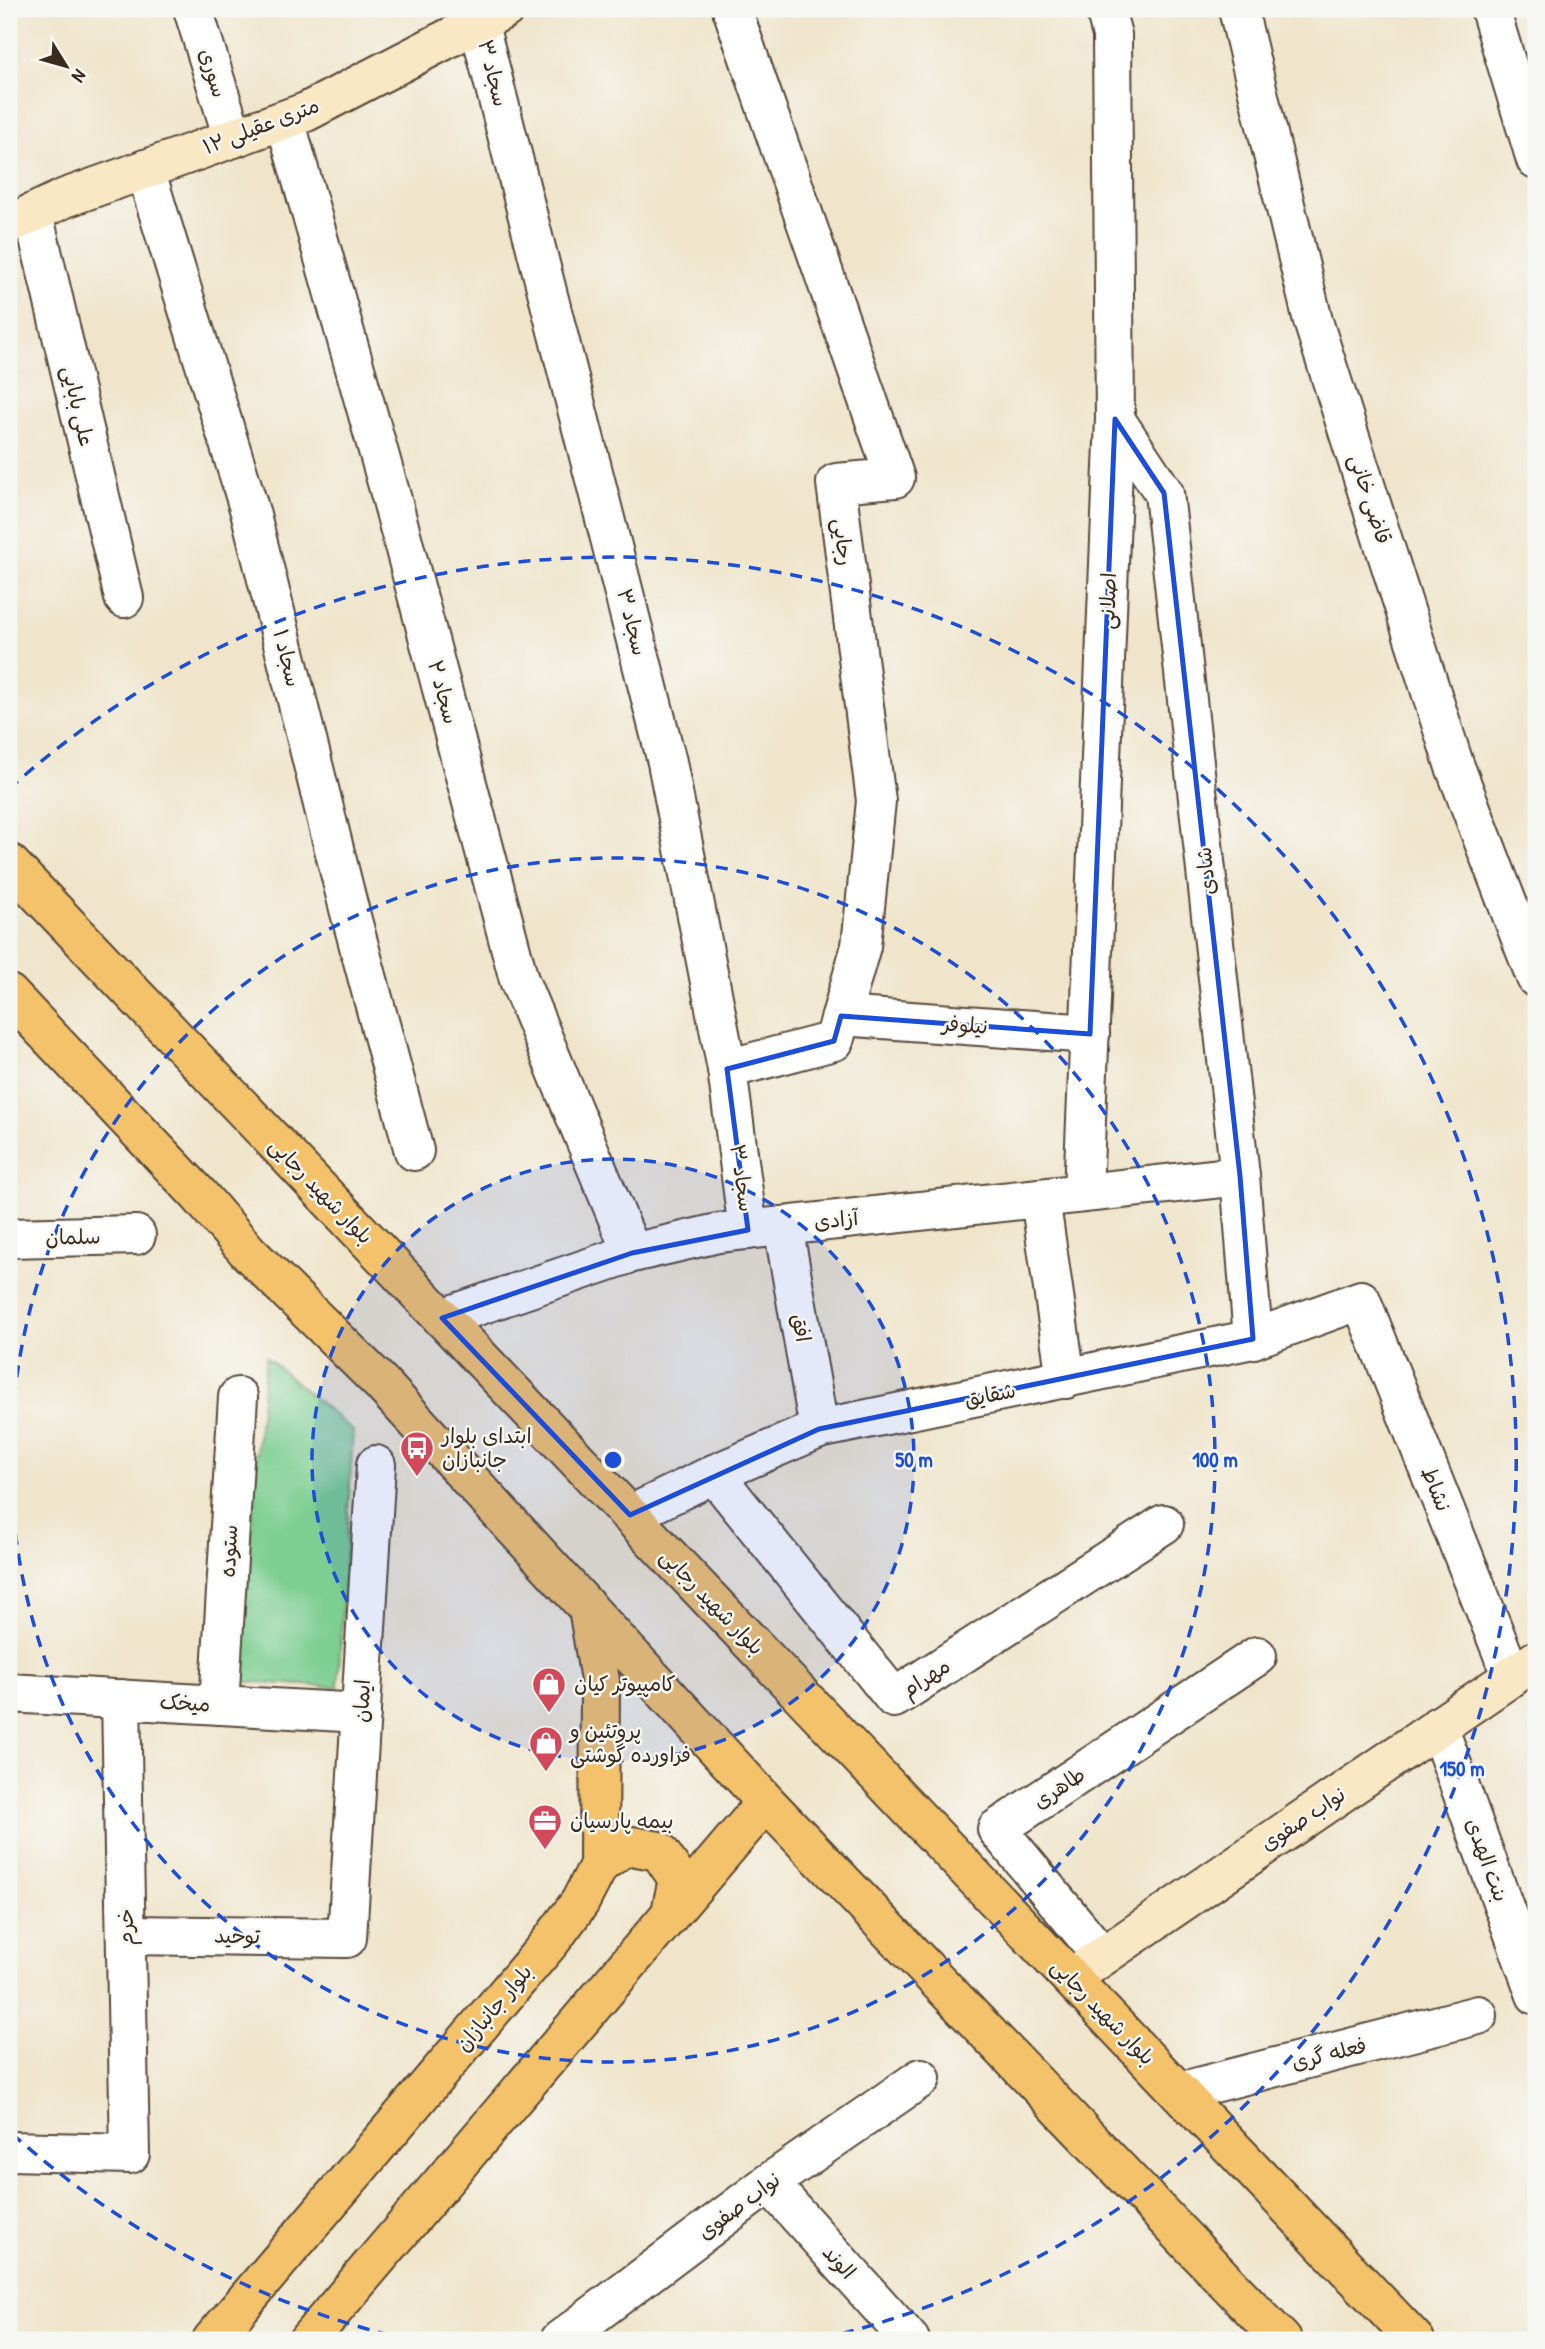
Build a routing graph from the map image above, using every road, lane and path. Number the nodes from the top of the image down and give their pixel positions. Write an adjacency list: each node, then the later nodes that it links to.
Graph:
1 (193, 9): 8 (street, سوری)
2 (732, 9): 17 (street, رجایی)
3 (1105, 9): 12 (street, اصلانی)
4 (1238, 9): 15 (street, قاضی خانی)
5 (1490, 9): 9 (street)
6 (486, 13): 7 (street, ۱۲ متری عقیلی); 19 (street, سجاد ۳)
7 (285, 120): 8 (street, ۱۲ متری عقیلی); 27 (street, سجاد ۲)
8 (233, 138): 10 (street, ۱۲ متری عقیلی)
9 (1536, 160)
10 (145, 169): 11 (street, ۱۲ متری عقیلی); 20 (street, سجاد ۱)
11 (21, 219): 13 (street, علی بابایی)
12 (1115, 419): 18 (street, اصلانی); 21 (street, شادی)
13 (124, 598)
14 (9, 863): 29 (main road, بلوار شهید رجایی)
15 (1536, 978)
16 (9, 994): 38 (main road)
17 (841, 1016): 18 (street, نیلوفر); 19 (street, رجایی)
18 (1090, 1034): 22 (street, اصلانی)
19 (727, 1069): 24 (street, سجاد ۳)
20 (414, 1150)
21 (1240, 1176): 22 (street, آزادی); 30 (street, شادی)
22 (1083, 1193): 23 (street, آزادی)
23 (1040, 1198): 24 (street, آزادی); 31 (street)
24 (766, 1228): 27 (street, آزادی); 33 (street, افق)
25 (136, 1236): 26 (street, سلمان)
26 (9, 1238)
27 (632, 1253): 29 (street, آزادی)
28 (1361, 1300): 30 (street, شقایق); 40 (street, نشاط)
29 (442, 1318): 36 (main road, بلوار شهید رجایی)
30 (1253, 1339): 31 (street, شقایق)
31 (1066, 1379): 33 (street, شقایق)
32 (238, 1397): 43 (street, ستوده)
33 (819, 1429): 35 (street, شقایق)
34 (376, 1465): 44 (street, ایمان)
35 (714, 1474): 36 (street, شقایق); 37 (street, مهرام)
36 (630, 1516): 52 (main road, بلوار شهید رجایی)
37 (1164, 1524)
38 (588, 1608): 46 (main road); 47 (main road, بلوار جانبازان)
39 (1257, 1656): 51 (street, طاهری)
40 (1524, 1669): 45 (street, نواب صفوی)
41 (9, 1693): 42 (street, میخک)
42 (121, 1699): 43 (street, میخک); 49 (street, خرم)
43 (219, 1705): 44 (street, میخک)
44 (361, 1713): 50 (street, ایمان)
45 (1438, 1726): 51 (street, نواب صفوی); 53 (street, بنت الهدی)
46 (766, 1802): 48 (main road); 63 (main road)
47 (599, 1865): 48 (main road); 59 (main road, بلوار جانبازان)
48 (671, 1912): 60 (main road)
49 (126, 1934): 50 (street, توحید); 57 (street, خرم)
50 (347, 1938)
51 (1102, 1956): 52 (street, نواب صفوی)
52 (1071, 1978): 56 (main road, بلوار شهید رجایی)
53 (1536, 1995)
54 (1478, 2015): 56 (street, فعله گری)
55 (921, 2078): 58 (street, نواب صفوی)
56 (1180, 2092): 64 (main road, بلوار شهید رجایی)
57 (9, 2151)
58 (769, 2183): 61 (street, نواب صفوی); 62 (street, الوند)
59 (212, 2340)
60 (308, 2340)
61 (560, 2340)
62 (910, 2340)
63 (1282, 2340)
64 (1415, 2340)

